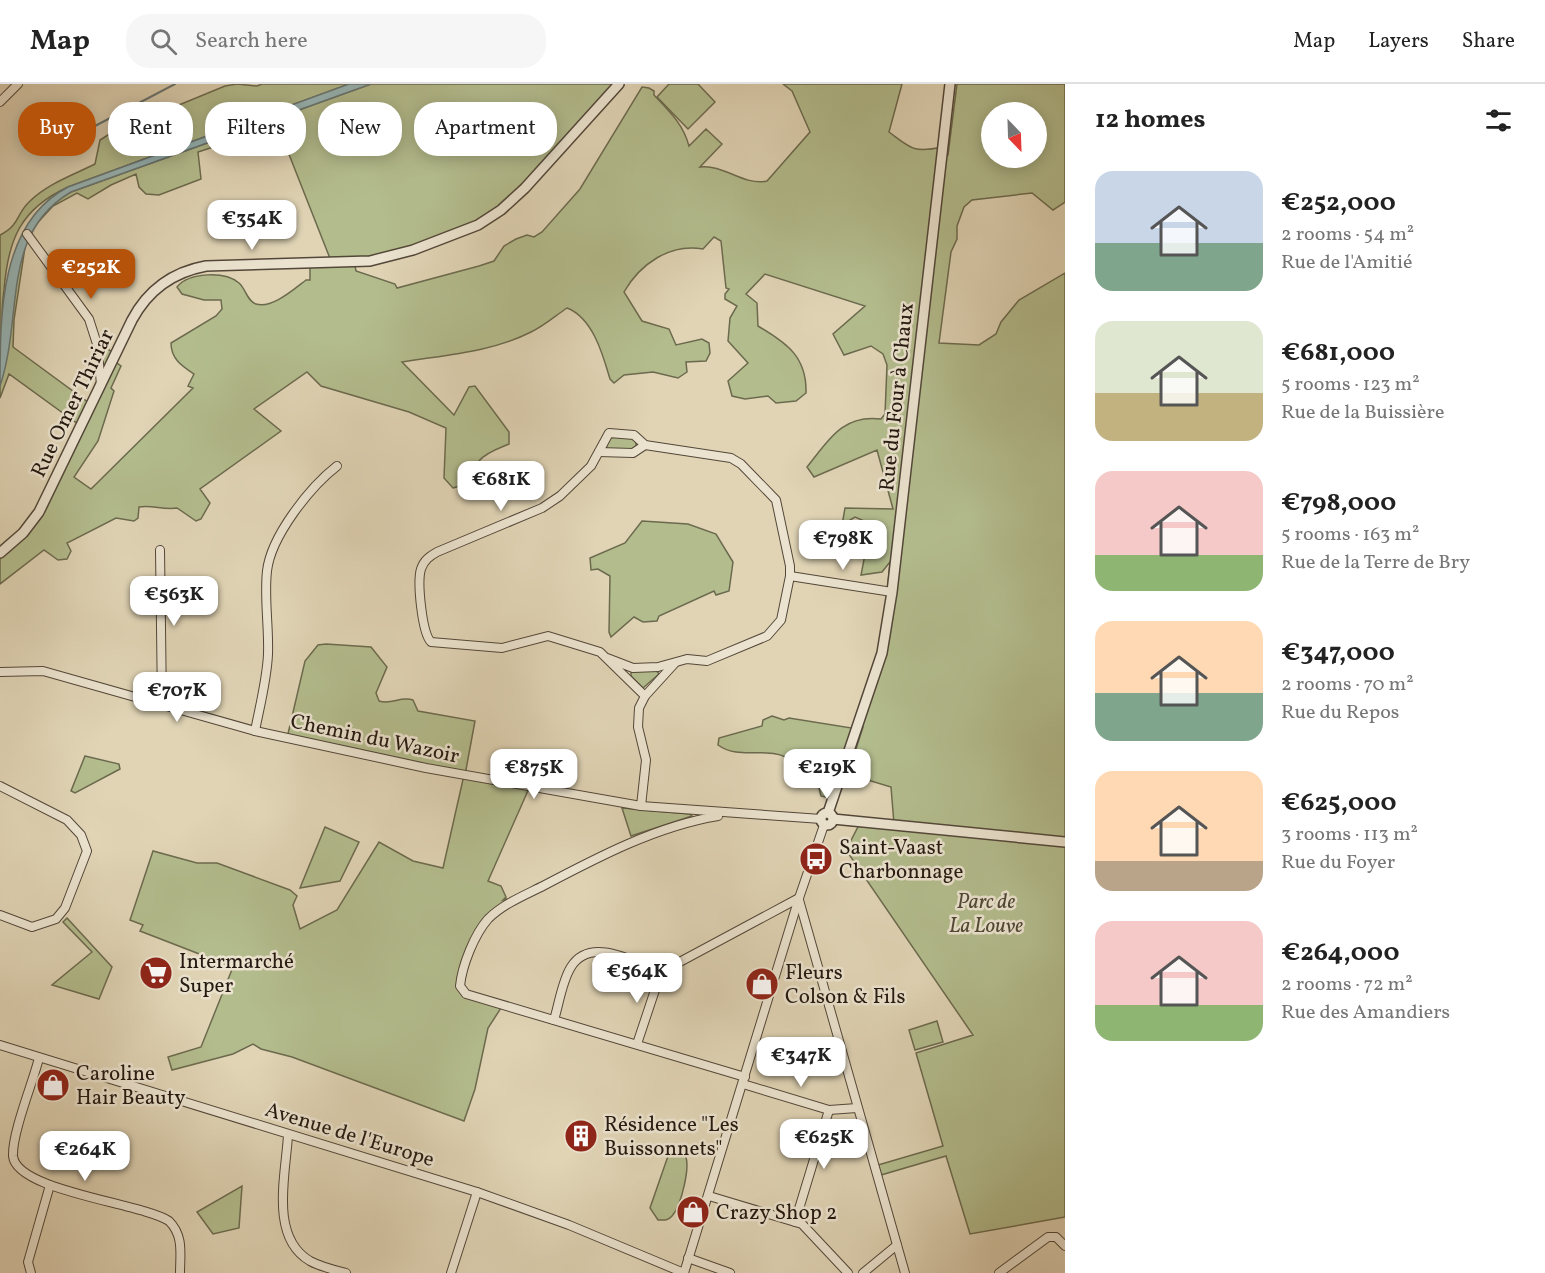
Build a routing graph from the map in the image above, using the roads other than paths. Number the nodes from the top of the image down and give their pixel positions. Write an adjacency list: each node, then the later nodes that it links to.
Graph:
1 (18, 84): 4 (street)
2 (619, 84): 6 (street, Rue Omer Thiriar)
3 (950, 84): 13 (street, Rue du Four à Chaux)
4 (0, 102)
5 (27, 234): 6 (street)
6 (101, 385): 11 (street, Rue Omer Thiriar)
7 (645, 445): 8 (street); 8 (street); 12 (street)
8 (599, 452): 14 (street)
9 (338, 466): 19 (street)
10 (160, 550): 18 (street)
11 (0, 553)
12 (790, 576): 13 (street); 15 (street)
13 (892, 592): 23 (street, Rue du Four à Chaux)
14 (607, 658): 15 (street); 17 (street)
15 (676, 662): 17 (street)
16 (0, 672): 18 (street, Chemin du Wazoir)
17 (645, 696): 21 (street)
18 (162, 705): 19 (street, Chemin du Wazoir)
19 (255, 731): 21 (street, Chemin du Wazoir)
20 (0, 786): 26 (street)
21 (641, 806): 22 (street, Chemin du Wazoir)
22 (729, 814): 23 (street, Chemin du Wazoir); 28 (street)
23 (827, 819): 24 (street); 25 (street)
24 (1065, 842)
25 (799, 898): 27 (street); 32 (street); 33 (street)
26 (0, 915)
27 (661, 972): 28 (street); 29 (street)
28 (554, 1020): 29 (street)
29 (637, 1044): 32 (street)
30 (0, 1045): 31 (street, Avenue de l'Europe)
31 (39, 1058): 35 (street, Avenue de l'Europe); 36 (street)
32 (744, 1080): 34 (street); 38 (street)
33 (857, 1108): 34 (street); 40 (street)
34 (829, 1110): 39 (street)
35 (288, 1135): 37 (street, Avenue de l'Europe); 45 (street)
36 (50, 1185): 43 (street); 44 (street)
37 (477, 1192): 46 (street); 47 (street, Avenue de l'Europe)
38 (709, 1196): 39 (street); 42 (street)
39 (795, 1222): 49 (street)
40 (897, 1245): 50 (street); 51 (street)
41 (1065, 1246): 52 (street)
42 (688, 1258): 47 (street); 48 (street)
43 (31, 1273)
44 (180, 1273)
45 (346, 1273)
46 (451, 1273)
47 (684, 1273)
48 (730, 1273)
49 (848, 1273)
50 (863, 1273)
51 (905, 1273)
52 (999, 1273)

